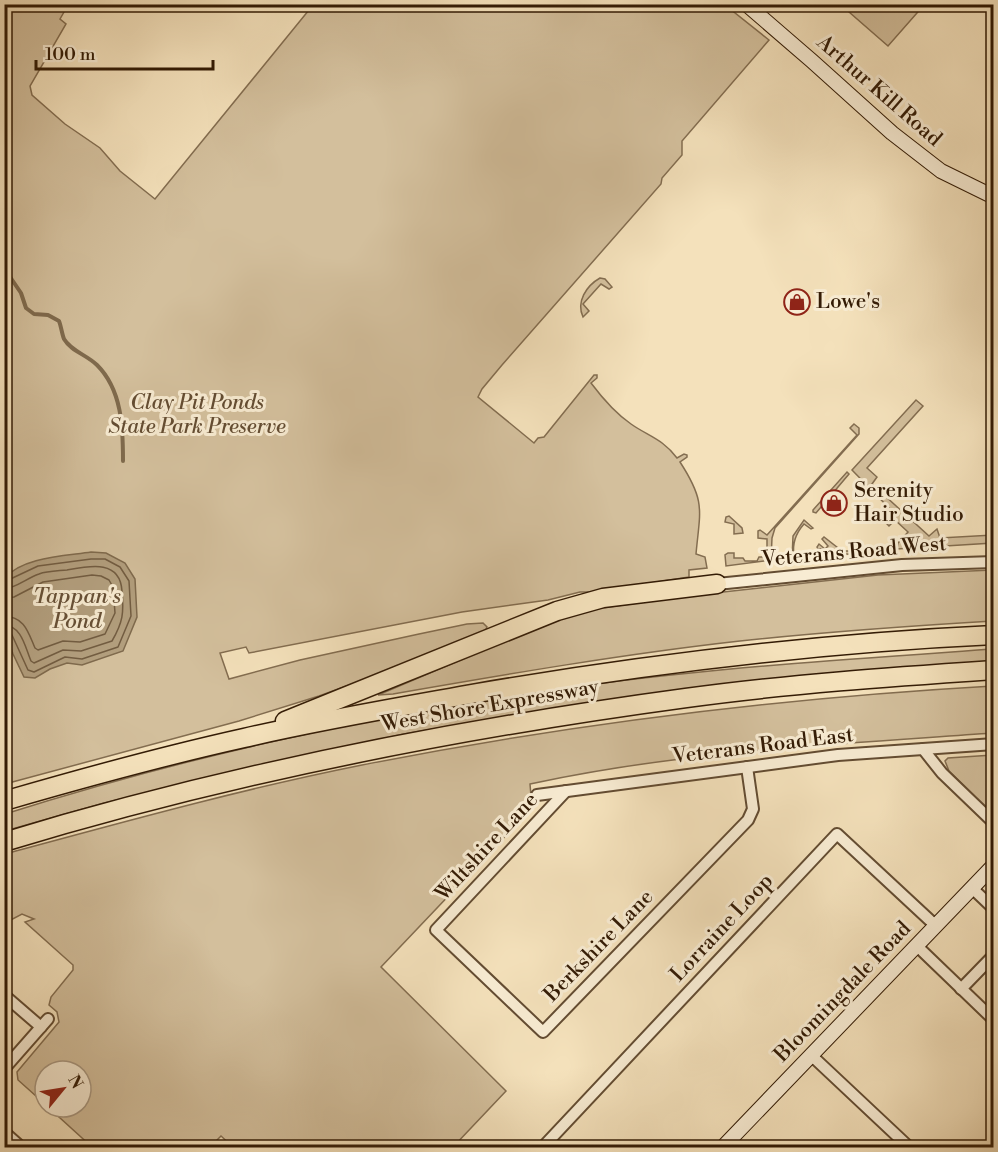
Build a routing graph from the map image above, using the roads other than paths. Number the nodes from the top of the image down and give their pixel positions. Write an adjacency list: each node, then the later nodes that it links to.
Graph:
1 (746, 4): 2 (street, Arthur Kill Road)
2 (993, 197)
3 (993, 562): 4 (street, Veterans Road West)
4 (717, 584): 7 (highway)
5 (993, 635): 7 (highway, West Shore Expressway)
6 (993, 670): 15 (highway, West Shore Expressway)
7 (244, 737): 13 (highway, West Shore Expressway)
8 (993, 744): 9 (street, Veterans Road East)
9 (923, 749): 10 (street, Veterans Road East); 14 (street)
10 (747, 767): 11 (street, Veterans Road East); 20 (street, Berkshire Lane)
11 (566, 791): 12 (street, Veterans Road East); 20 (street, Wiltshire Lane)
12 (537, 795)
13 (4, 801)
14 (993, 823)
15 (4, 842)
16 (993, 865): 17 (street, Bloomingdale Road)
17 (972, 888): 18 (street); 19 (street, Bloomingdale Road)
18 (993, 909)
19 (936, 926): 21 (street, Bloomingdale Road); 30 (street, Lorraine Loop)
20 (436, 930)
21 (917, 946): 23 (street); 26 (street, Bloomingdale Road)
22 (993, 955): 23 (street)
23 (961, 989): 25 (street)
24 (4, 995): 27 (street)
25 (993, 1020)
26 (811, 1055): 31 (street, Bloomingdale Road); 32 (street)
27 (4, 1069)
28 (4, 1132): 29 (street)
29 (22, 1148)
30 (542, 1148)
31 (722, 1148)
32 (910, 1148)

